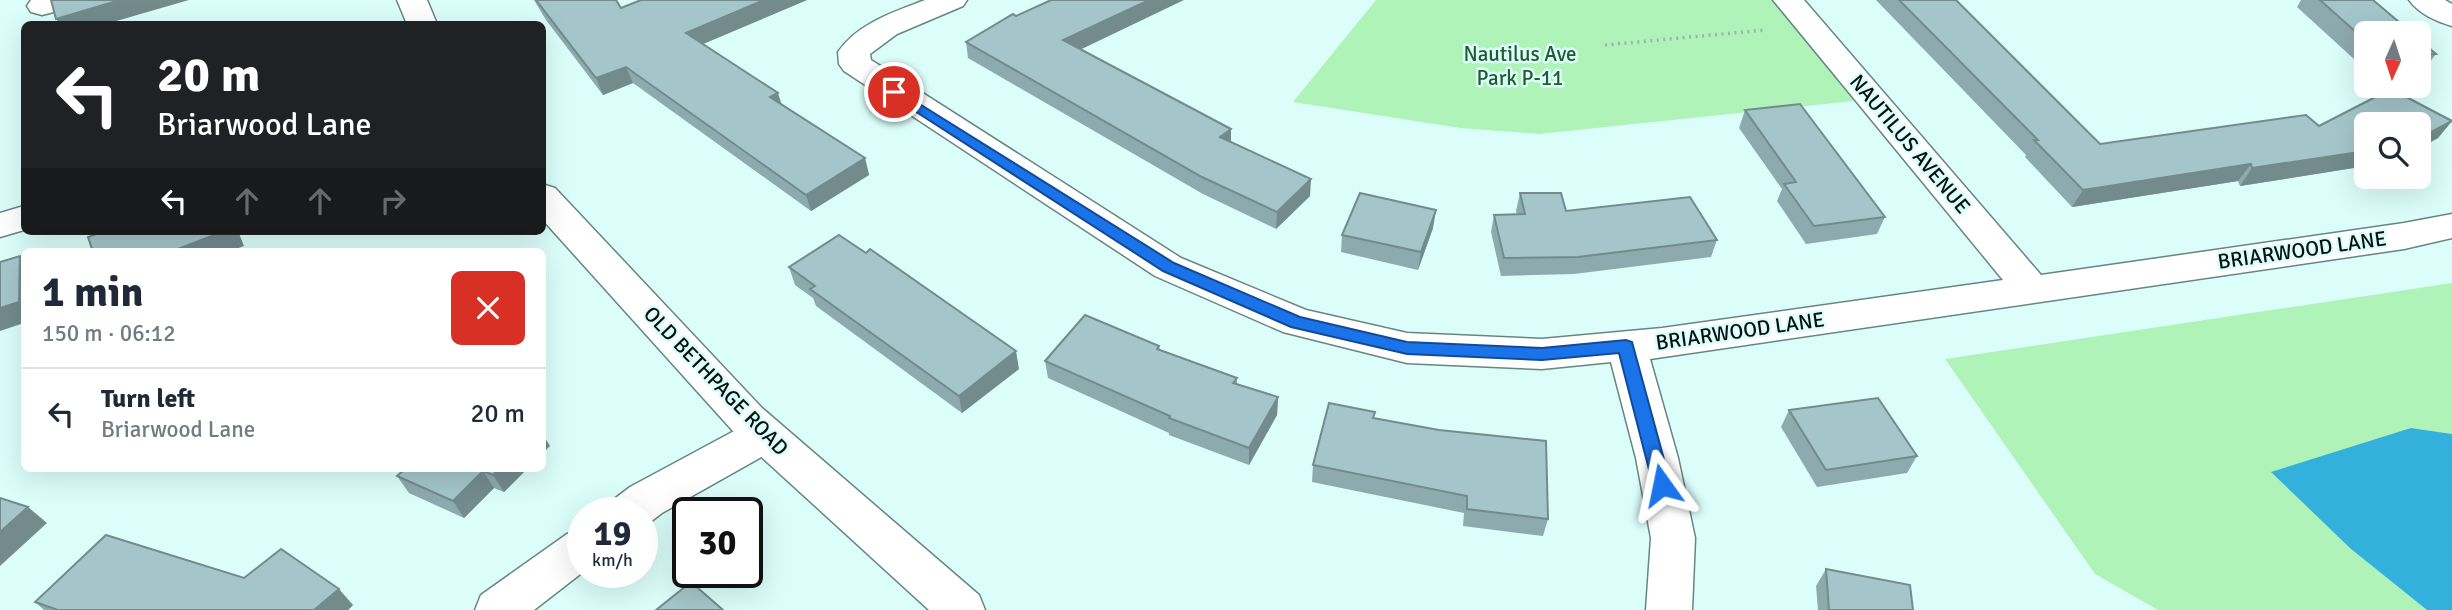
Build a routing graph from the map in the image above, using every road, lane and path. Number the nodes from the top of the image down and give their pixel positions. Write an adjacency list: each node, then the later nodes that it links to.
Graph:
1 (412, 0): 6 (street)
2 (2424, 0): 5 (street)
3 (938, 6): 13 (street, BRIARWOOD LANE)
4 (1799, 13): 7 (path); 12 (street, NAUTILUS AVENUE)
5 (2452, 17)
6 (421, 21)
7 (1605, 45)
8 (546, 200): 14 (street, OLD BETHPAGE ROAD)
9 (21, 219): 10 (street)
10 (0, 225)
11 (2452, 226): 12 (street, BRIARWOOD LANE)
12 (2031, 288): 13 (street, BRIARWOOD LANE)
13 (1626, 346): 19 (street)
14 (764, 435): 15 (street); 18 (street, OLD BETHPAGE ROAD)
15 (651, 497)
16 (567, 559): 17 (street)
17 (498, 610)
18 (962, 610)
19 (1669, 610)

